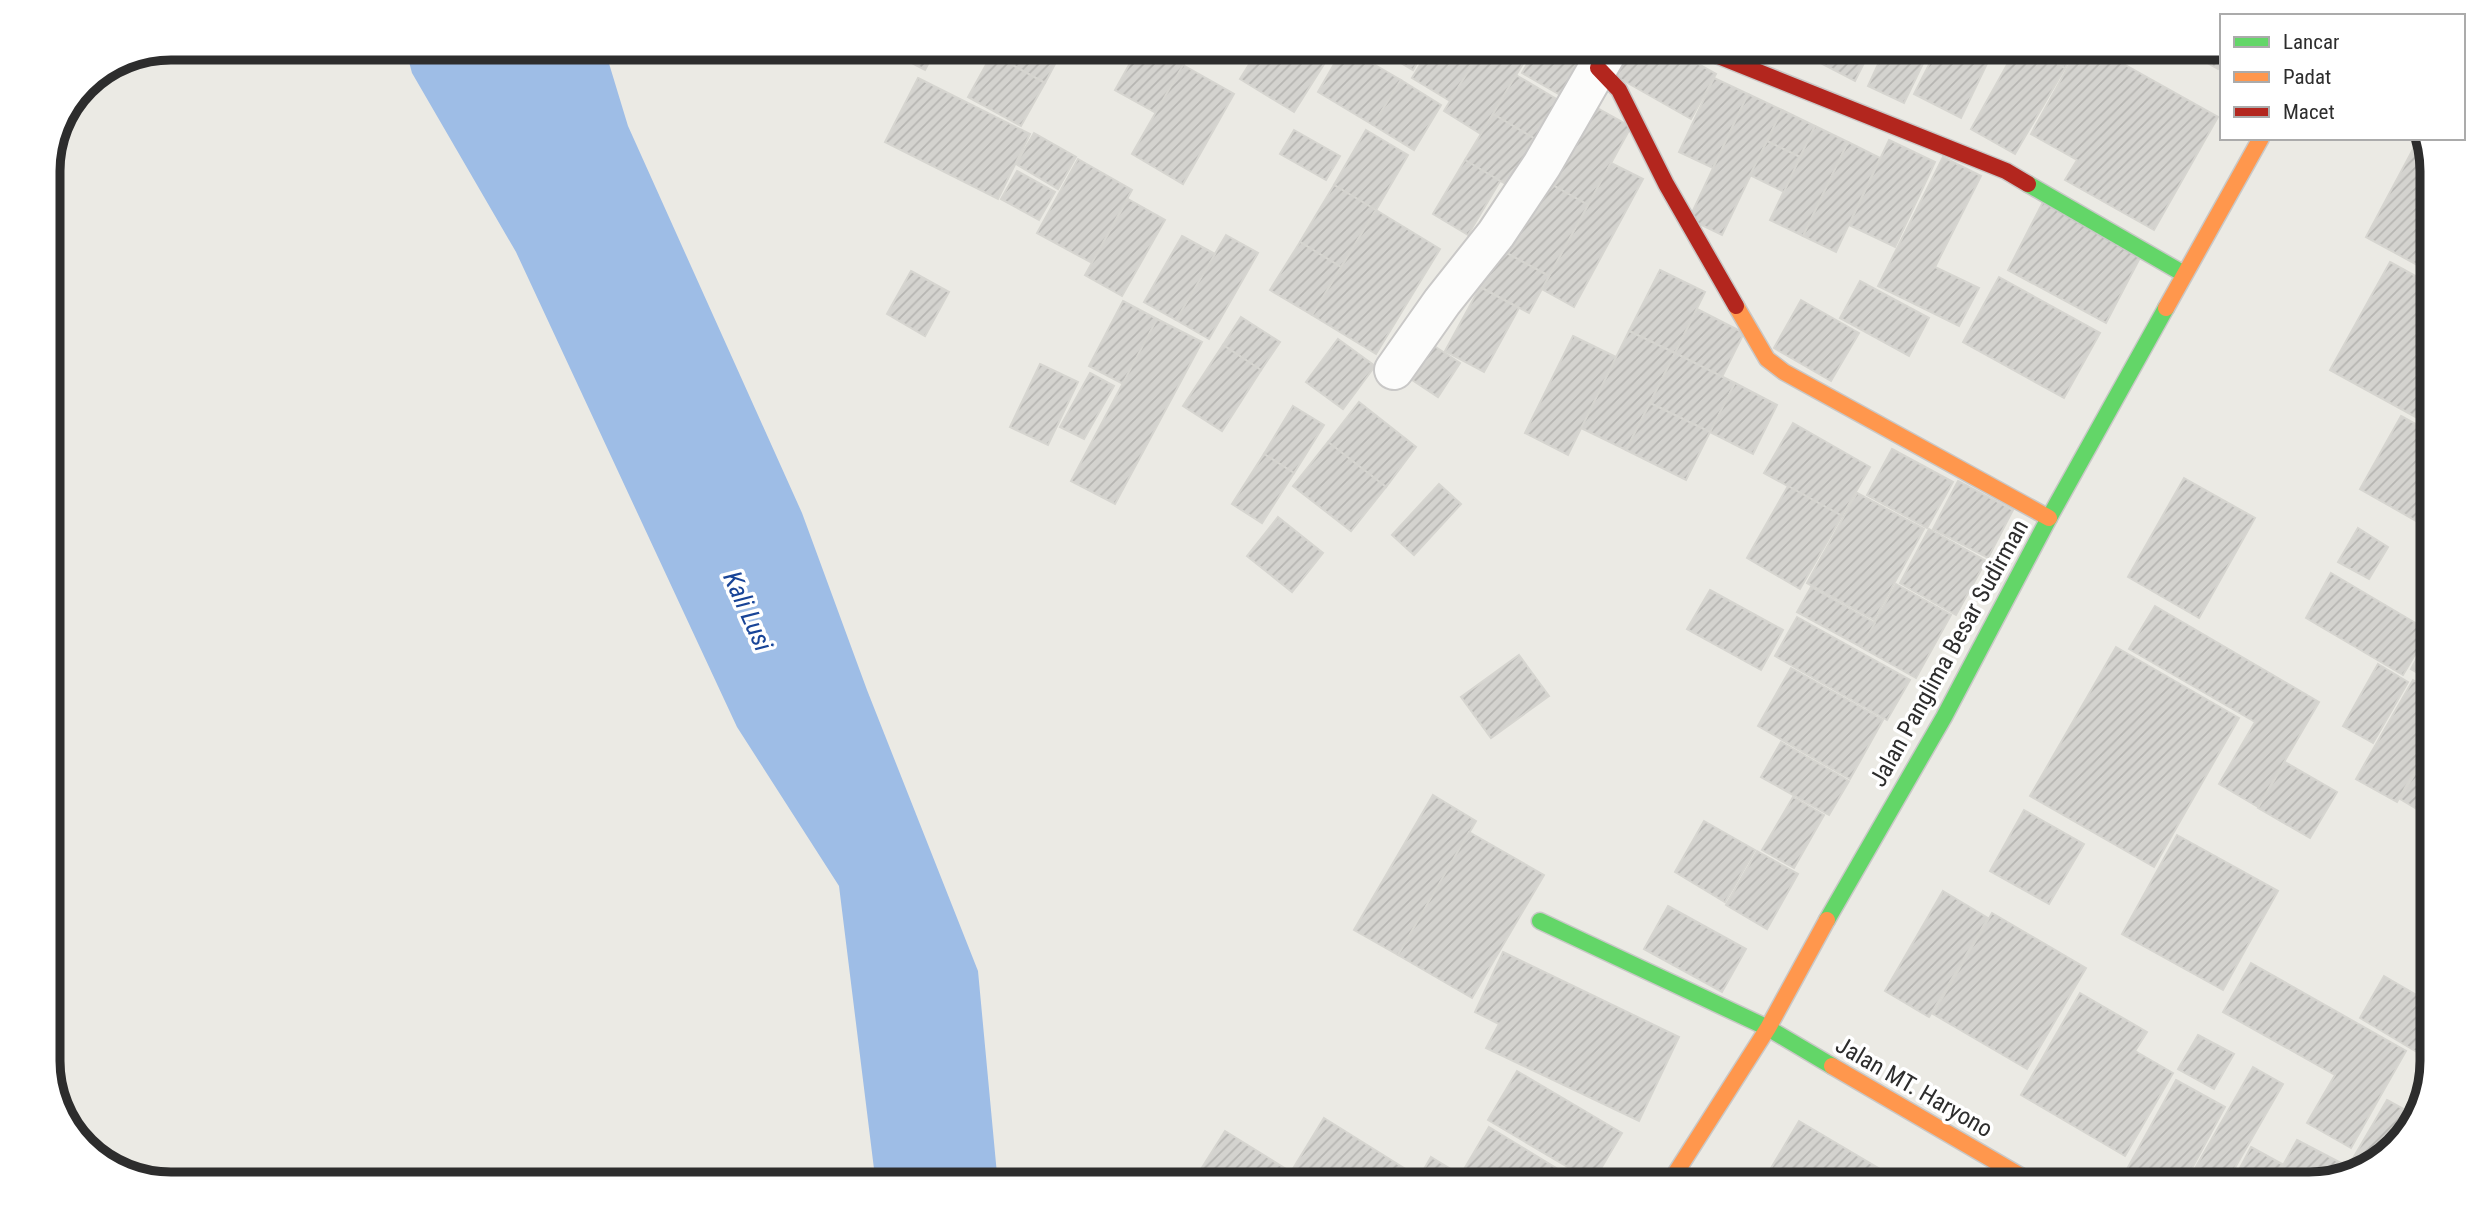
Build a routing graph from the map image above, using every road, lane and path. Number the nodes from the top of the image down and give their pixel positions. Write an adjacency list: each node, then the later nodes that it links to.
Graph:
1 (1603, 60): 6 (street)
2 (1605, 60): 7 (main road)
3 (1728, 60): 5 (main road)
4 (2260, 140): 5 (main road, Jalan Panglima Besar Sudirman)
5 (2184, 274): 7 (main road, Jalan Panglima Besar Sudirman)
6 (1394, 370)
7 (2049, 519): 9 (main road, Jalan Panglima Besar Sudirman)
8 (1541, 921): 9 (main road, Jalan MT. Haryono)
9 (1768, 1028): 10 (main road, Jalan Panglima Besar Sudirman); 11 (main road, Jalan MT. Haryono)
10 (1676, 1172)
11 (2014, 1172)

